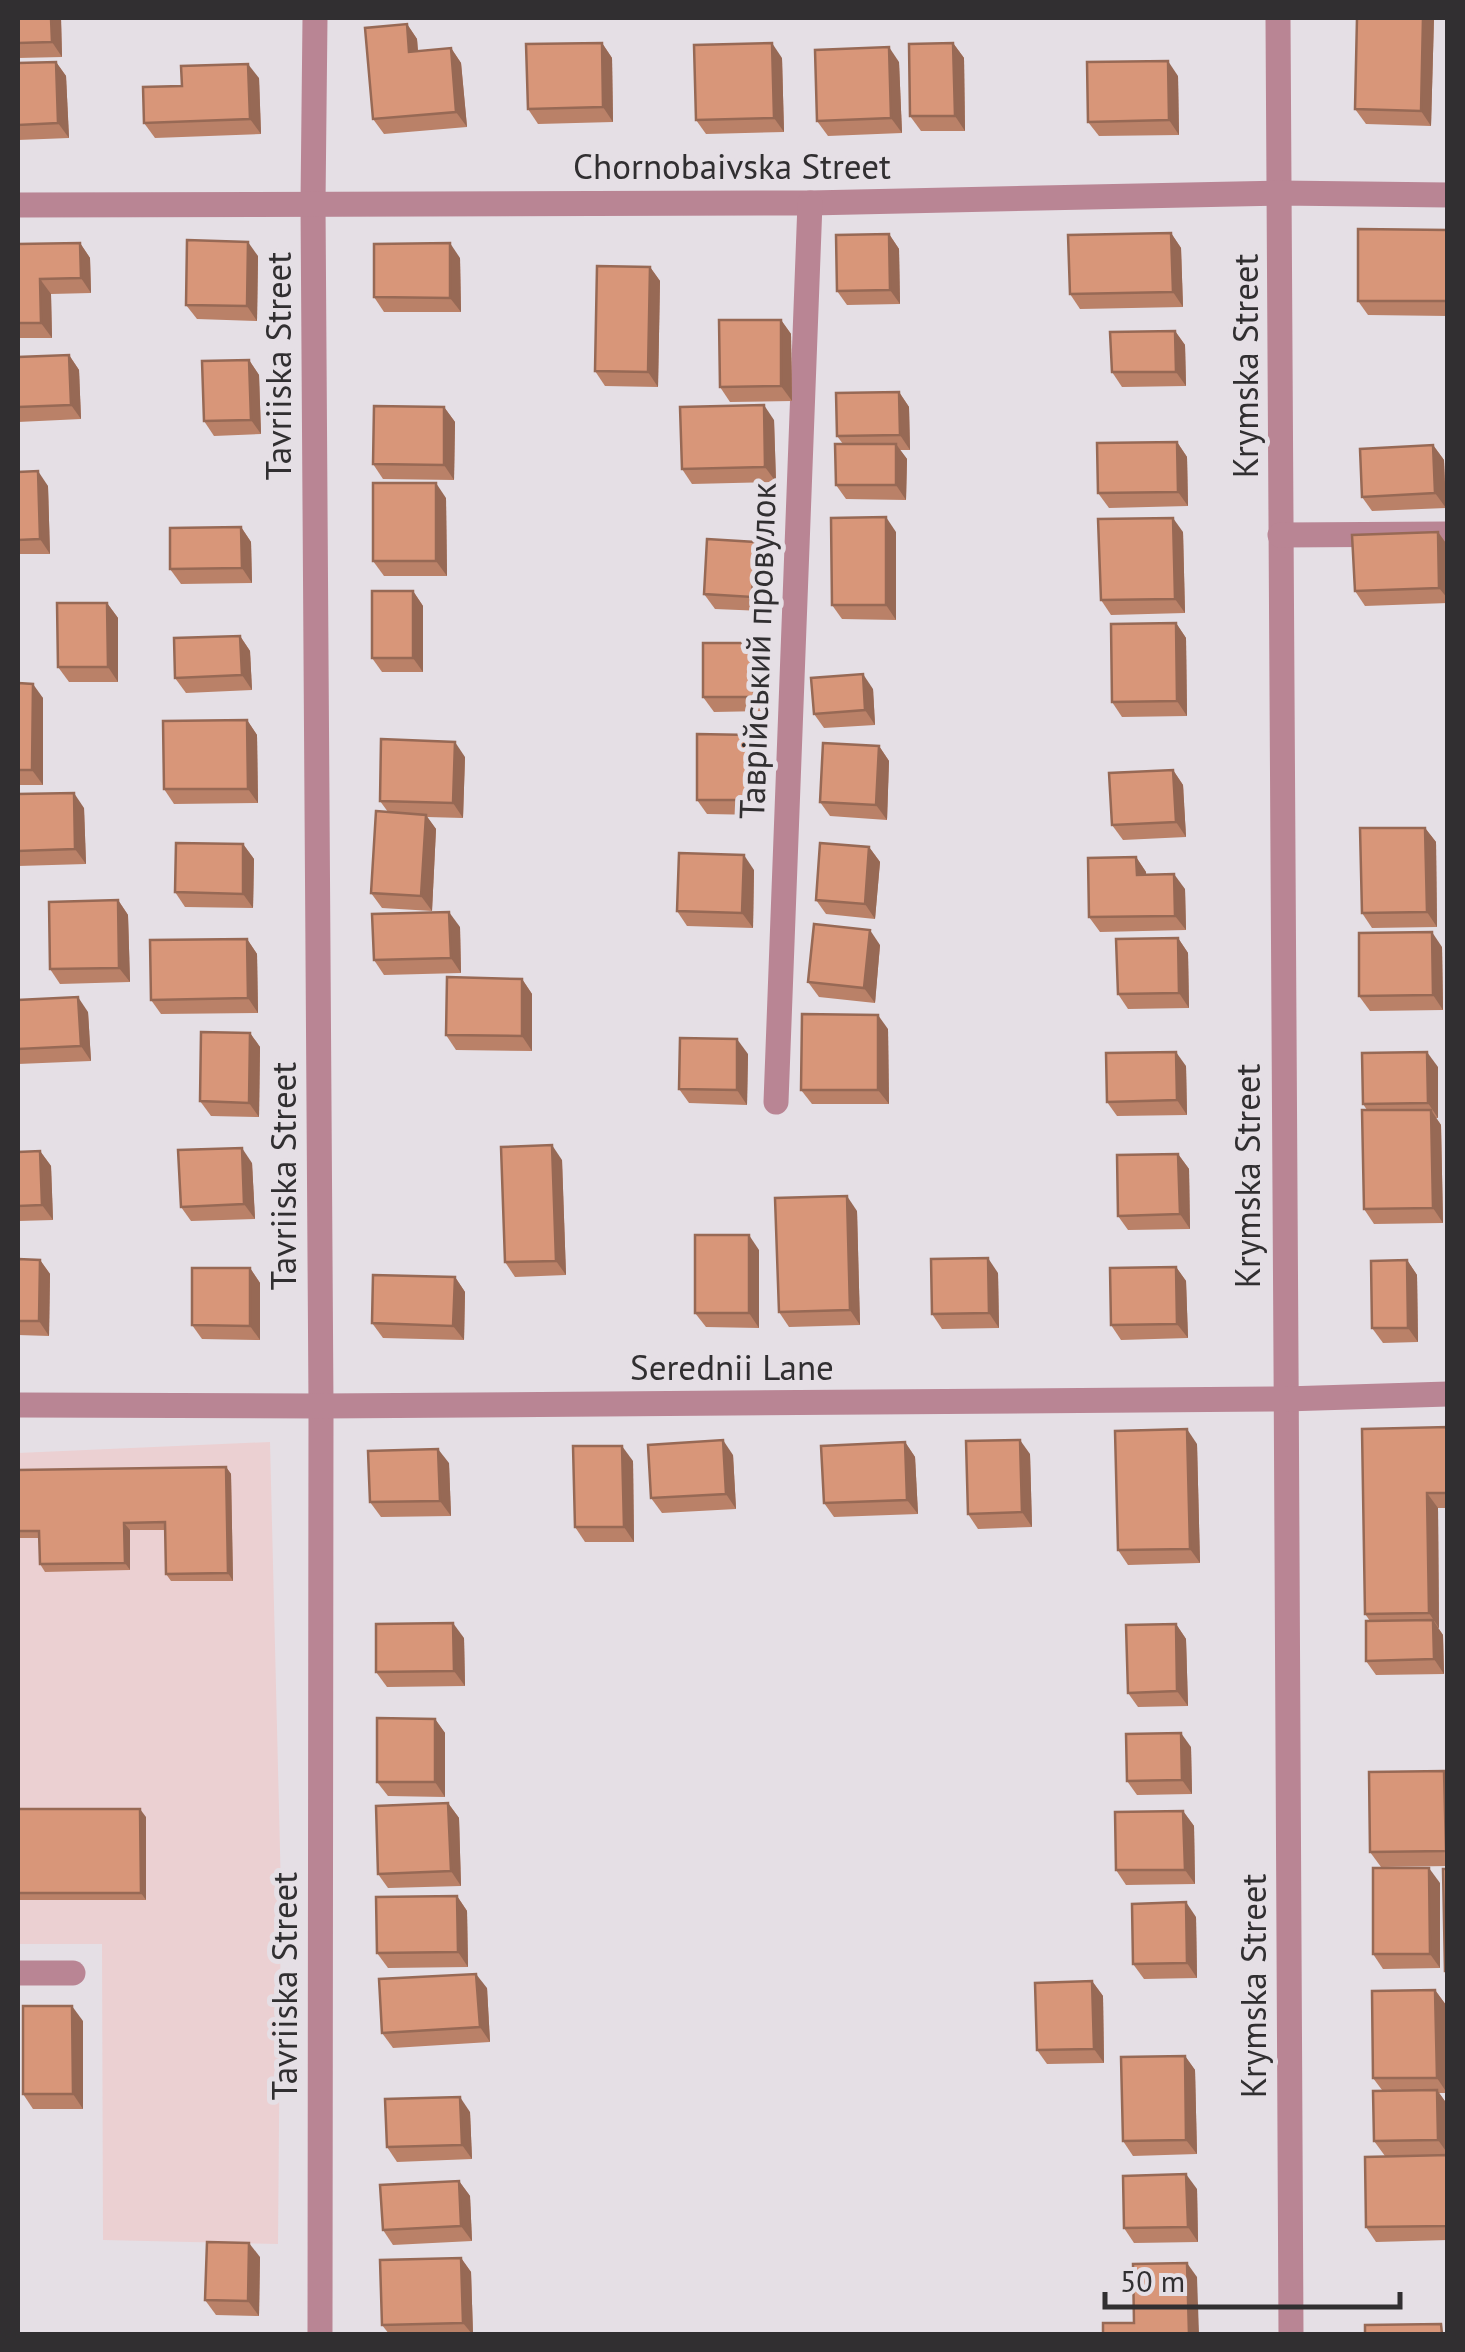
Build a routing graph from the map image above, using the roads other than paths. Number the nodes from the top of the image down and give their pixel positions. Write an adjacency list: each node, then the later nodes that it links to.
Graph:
1 (316, 18): 5 (street, Tavriiska Street)
2 (1278, 18): 3 (street, Krymska Street)
3 (1279, 193): 4 (street, Chornobaivska Street); 6 (street, Chornobaivska Street); 9 (street, Krymska Street)
4 (1448, 195)
5 (313, 203): 6 (street, Chornobaivska Street); 7 (street, Chornobaivska Street); 14 (street, Tavriiska Street)
6 (810, 203): 10 (street, Таврійський провулок)
7 (18, 205)
8 (1448, 534): 9 (street)
9 (1280, 535): 12 (street, Krymska Street)
10 (776, 1102)
11 (1448, 1394): 12 (street, Serednii Lane)
12 (1284, 1399): 14 (street, Serednii Lane); 18 (street, Krymska Street)
13 (18, 1405): 14 (street, Serednii Lane)
14 (321, 1406): 17 (street, Tavriiska Street)
15 (18, 1973): 16 (street)
16 (73, 1973)
17 (320, 2334)
18 (1292, 2334)

